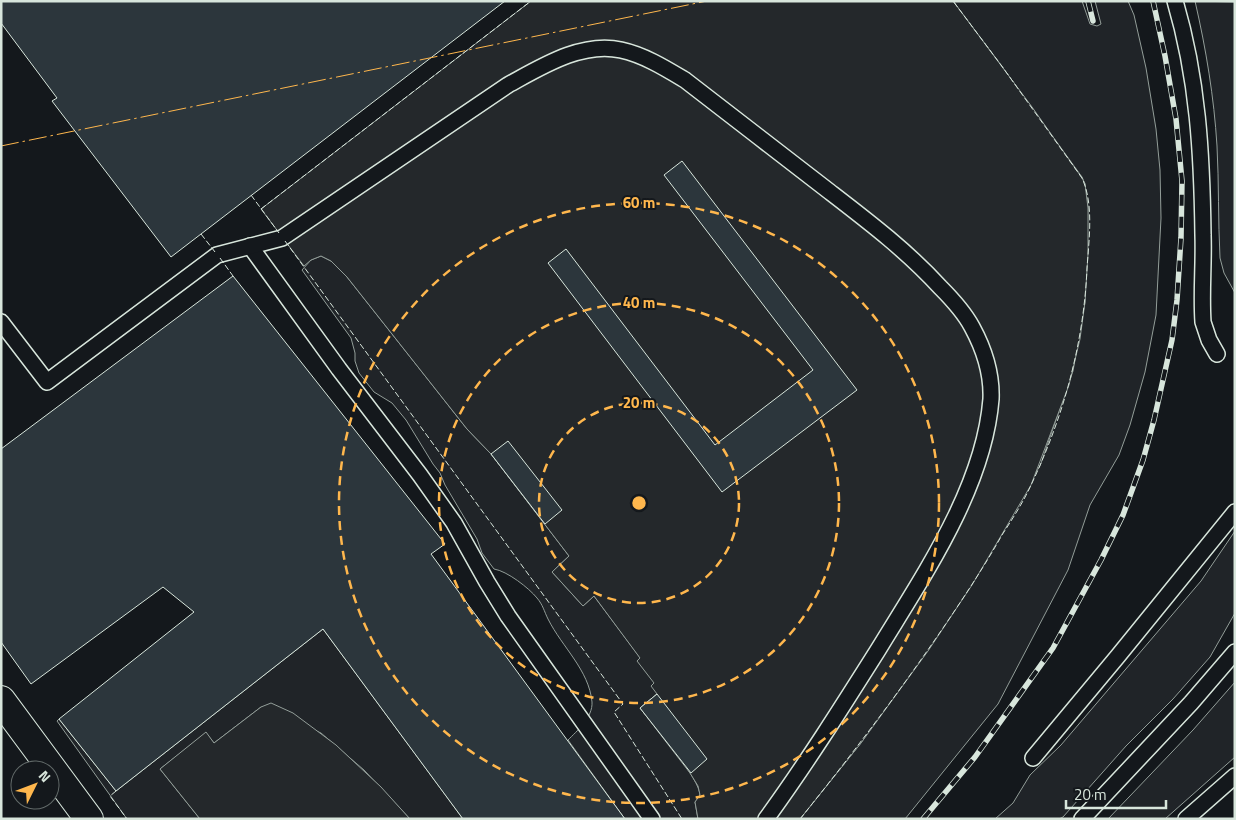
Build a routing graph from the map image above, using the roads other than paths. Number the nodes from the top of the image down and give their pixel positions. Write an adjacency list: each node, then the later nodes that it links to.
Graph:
1 (1175, 1): 4 (lane)
2 (250, 246): 3 (lane); 11 (lane); 12 (lane)
3 (1, 322)
4 (1217, 354)
5 (1235, 512): 8 (lane)
6 (1235, 652): 13 (lane)
7 (1, 700): 10 (street)
8 (1033, 758)
9 (1235, 776): 14 (lane)
10 (89, 819)
11 (652, 819)
12 (766, 819)
13 (1082, 819)
14 (1186, 819)

